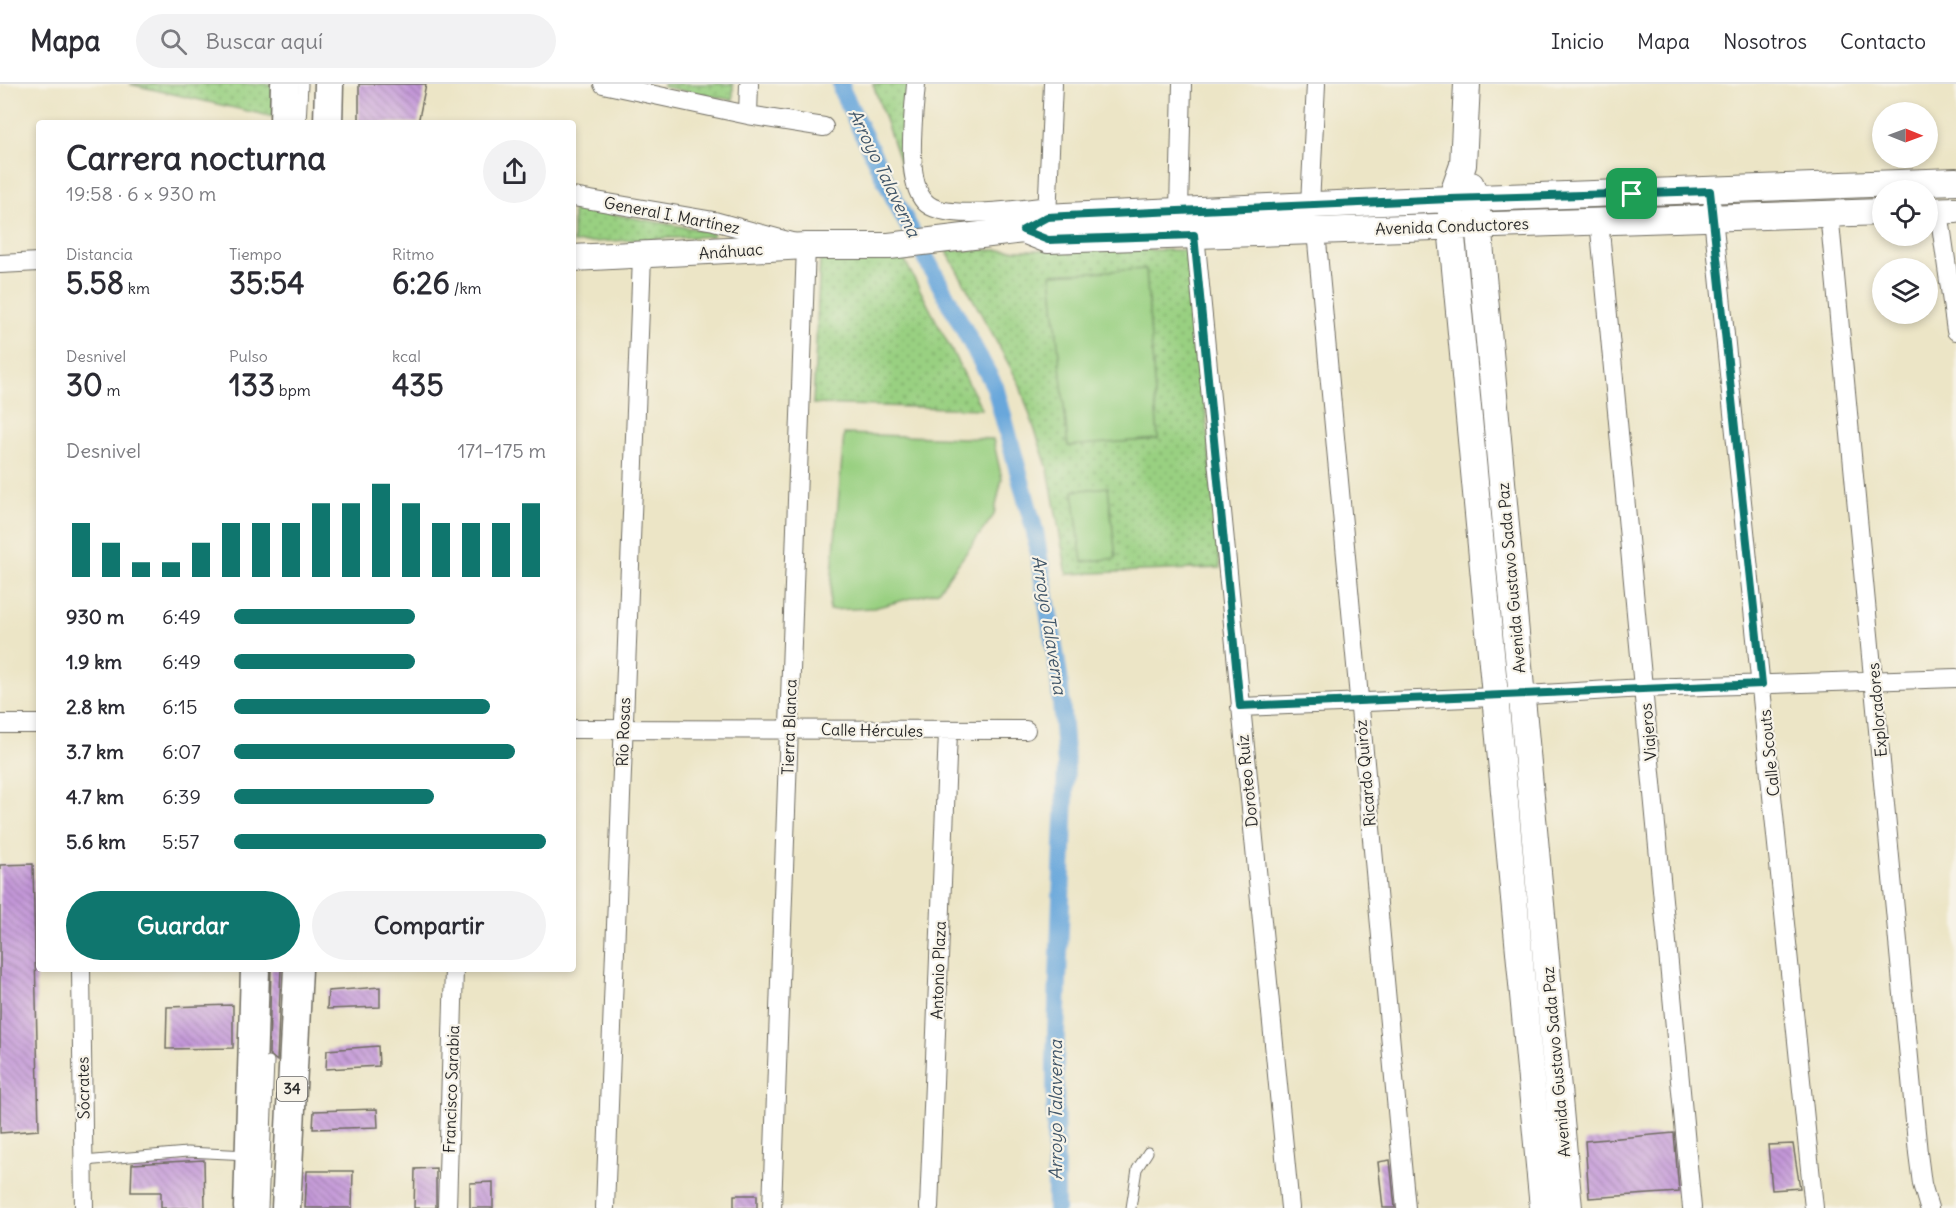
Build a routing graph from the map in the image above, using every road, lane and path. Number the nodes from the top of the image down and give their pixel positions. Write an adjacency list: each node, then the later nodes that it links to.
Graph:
1 (285, 84): 12 (main road)
2 (303, 84): 13 (lane)
3 (329, 84): 14 (main road)
4 (749, 84): 11 (street)
5 (916, 84): 28 (street)
6 (1053, 84): 28 (street)
7 (1182, 84): 23 (street, Doroteo Ruíz)
8 (1316, 84): 22 (street)
9 (1467, 84): 16 (street, Avenida Gustavo Sada Paz)
10 (610, 85): 11 (street)
11 (748, 115): 15 (street)
12 (284, 120)
13 (301, 120)
14 (328, 120)
15 (824, 127)
16 (1463, 165): 19 (street, Avenida Gustavo Sada Paz); 20 (street, Avenida Gustavo Sada Paz)
17 (1956, 182): 21 (street, Avenida Conductores)
18 (576, 197): 33 (street, General I. Martínez)
19 (1450, 199): 20 (street, Avenida Conductores); 22 (street, Avenida Conductores); 30 (street, Avenida Gustavo Sada Paz)
20 (1476, 200): 21 (street, Avenida Conductores); 29 (street, Avenida Gustavo Sada Paz)
21 (1711, 203): 25 (street, Avenida Conductores); 27 (street, Avenida Conductores); 42 (street, Calle Scouts)
22 (1310, 205): 23 (street, Avenida Conductores)
23 (1187, 210): 28 (street, Avenida Conductores); 32 (street, Doroteo Ruíz)
24 (1941, 211): 39 (street)
25 (1829, 212): 26 (street, Avenida Conductores); 41 (street, Exploradores)
26 (1872, 212)
27 (1599, 220): 29 (street, Avenida Conductores); 43 (street, Viajeros)
28 (1048, 221): 32 (street, Avenida Conductores); 34 (street, Avenida Conductores)
29 (1477, 225): 30 (street, Avenida Conductores); 44 (street, Avenida Gustavo Sada Paz)
30 (1451, 226): 31 (street, Avenida Conductores); 45 (street, Avenida Gustavo Sada Paz)
31 (1316, 231): 32 (street, Avenida Conductores); 46 (street, Ricardo Quiróz)
32 (1194, 235): 47 (street, Doroteo Ruíz)
33 (806, 246): 34 (street, Anáhuac); 35 (street, Anáhuac); 50 (street, Tierra Blanca)
34 (889, 246)
35 (642, 257): 36 (street, Anáhuac); 52 (street, Río Rosas)
36 (576, 258)
37 (36, 262): 38 (street)
38 (0, 264)
39 (1956, 331)
40 (1956, 678): 41 (street)
41 (1874, 681): 42 (street); 80 (street, Exploradores)
42 (1762, 684): 43 (street); 79 (street, Calle Scouts)
43 (1643, 688): 44 (street); 78 (street, Viajeros)
44 (1521, 694): 45 (street); 77 (street, Avenida Gustavo Sada Paz)
45 (1494, 697): 46 (street); 76 (street, Avenida Gustavo Sada Paz)
46 (1358, 700): 47 (street); 75 (street, Ricardo Quiróz)
47 (1240, 706): 74 (street, Doroteo Ruíz)
48 (0, 724): 49 (street)
49 (36, 724)
50 (789, 728): 52 (street, Calle Hércules); 54 (street, Calle Hércules); 71 (street, Tierra Blanca)
51 (576, 729): 52 (street, Calle Hércules)
52 (623, 729): 70 (street, Río Rosas)
53 (1026, 730): 54 (street, Calle Hércules)
54 (948, 732): 72 (street, Antonio Plaza)
55 (81, 972): 62 (street, Sócrates)
56 (255, 972): 61 (main road, 34)
57 (298, 972): 68 (main road, 34)
58 (454, 972): 69 (street, Francisco Sarabia)
59 (269, 1060): 66 (lane)
60 (1148, 1152): 73 (lane)
61 (250, 1155): 62 (lane); 65 (main road, 34)
62 (84, 1161): 64 (street, Sócrates)
63 (277, 1174): 67 (lane)
64 (84, 1208)
65 (248, 1208)
66 (263, 1208)
67 (276, 1208)
68 (286, 1208)
69 (447, 1208)
70 (605, 1208)
71 (772, 1208)
72 (929, 1208)
73 (1131, 1208)
74 (1290, 1208)
75 (1406, 1208)
76 (1543, 1208)
77 (1569, 1208)
78 (1692, 1208)
79 (1814, 1208)
80 (1929, 1208)

